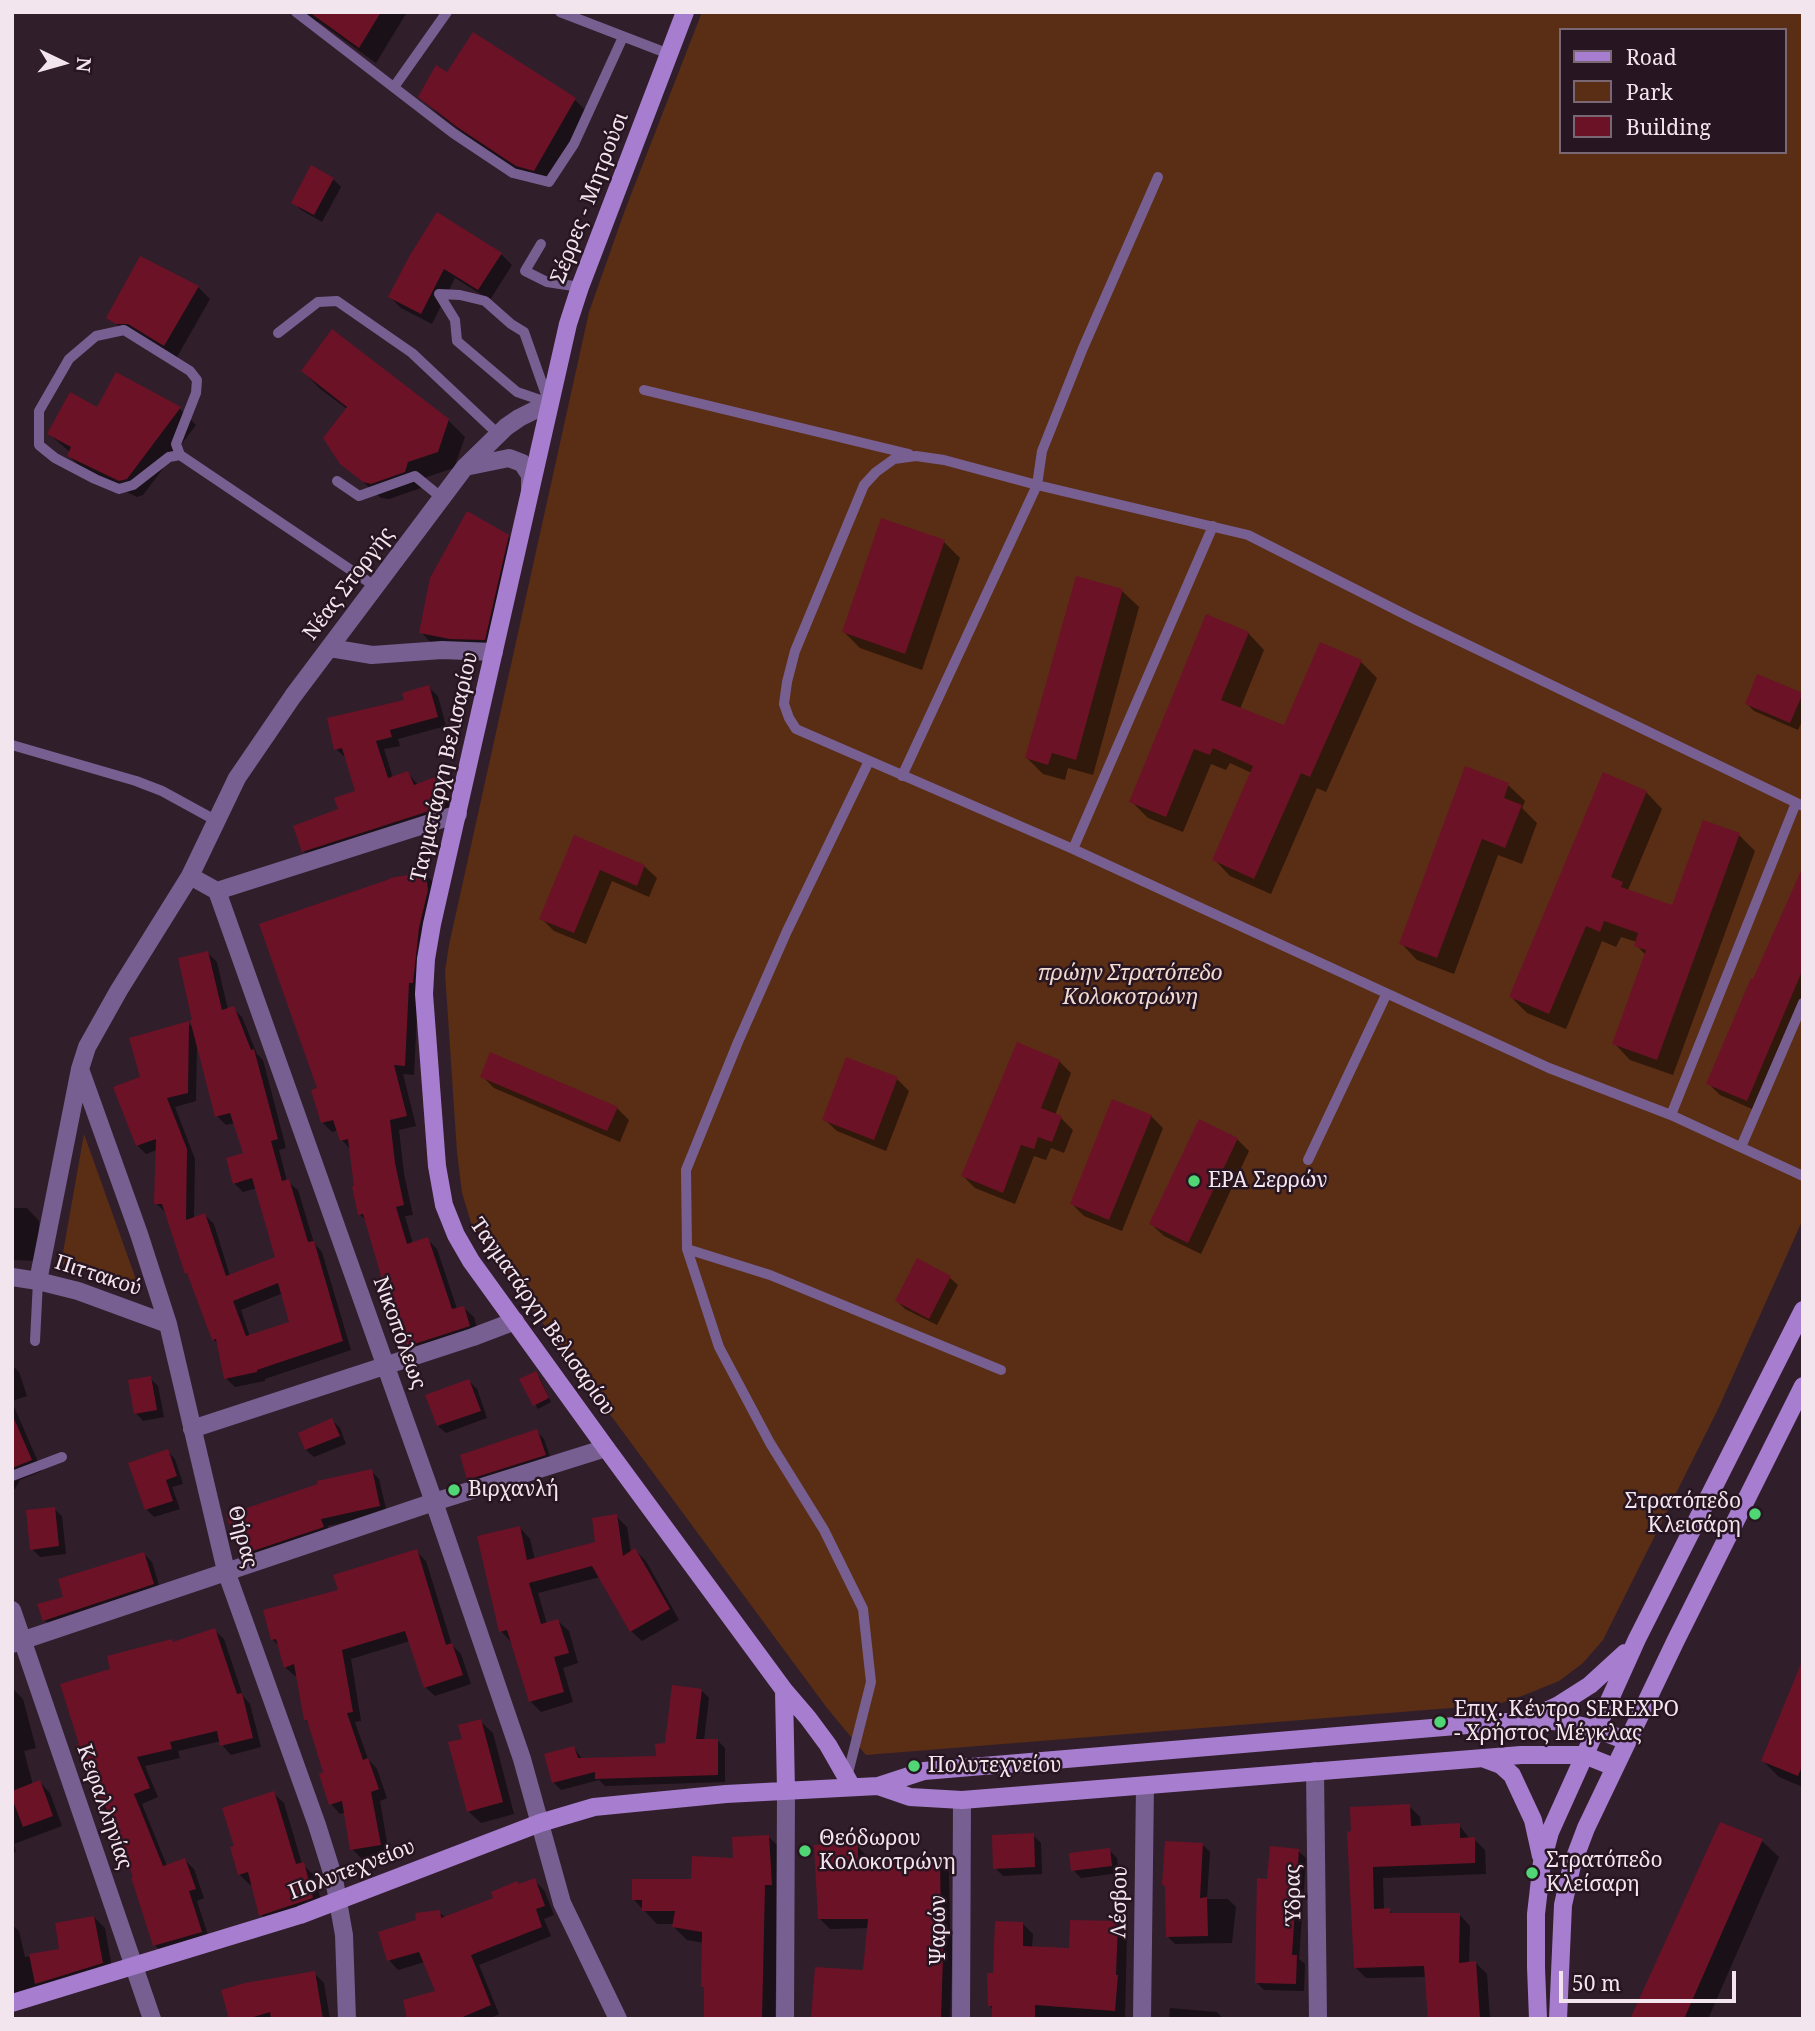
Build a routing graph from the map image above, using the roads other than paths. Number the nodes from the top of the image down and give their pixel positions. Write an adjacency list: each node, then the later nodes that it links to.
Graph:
1 (296, 12): 7 (lane)
2 (447, 12): 7 (lane)
3 (560, 12): 5 (lane)
4 (685, 12): 6 (main road, Σέρρες - Μητρούσι)
5 (623, 37): 6 (lane); 7 (lane)
6 (669, 54): 10 (main road, Σέρρες - Μητρούσι)
7 (394, 87)
8 (1157, 177): 19 (lane)
9 (541, 244): 10 (lane)
10 (580, 287): 13 (main road, Σέρρες - Μητρούσι)
11 (278, 333): 14 (lane)
12 (644, 390): 16 (lane)
13 (549, 404): 13 (lane); 14 (street, Νέας Στοργής); 20 (main road, Ταγματάρχη Βελισαρίου)
14 (498, 434): 17 (street, Νέας Στοργής)
15 (180, 455): 15 (lane); 23 (lane)
16 (916, 456): 19 (lane); 27 (lane)
17 (465, 467): 20 (street); 21 (street, Νέας Στοργής)
18 (337, 481): 21 (lane)
19 (1037, 485): 22 (lane); 28 (lane)
20 (529, 491): 25 (main road, Ταγματάρχη Βελισαρίου)
21 (442, 498): 23 (street, Νέας Στοργής)
22 (1213, 526): 29 (lane); 32 (lane)
23 (376, 587): 24 (street, Νέας Στοργής)
24 (330, 648): 25 (street); 31 (street, Νέας Στοργής)
25 (494, 652): 30 (main road, Ταγματάρχη Βελισαρίου)
26 (12, 745): 31 (lane)
27 (869, 761): 28 (lane); 42 (lane)
28 (901, 776): 32 (lane)
29 (1799, 805): 38 (lane)
30 (458, 814): 34 (street); 46 (main road, Ταγματάρχη Βελισαρίου)
31 (215, 820): 33 (street, Νέας Στοργής)
32 (1073, 849): 35 (lane)
33 (190, 876): 34 (street); 37 (street, Νέας Στοργής)
34 (217, 891): 49 (street, Νικοπόλεως)
35 (1386, 995): 38 (lane); 40 (lane)
36 (1803, 1003): 39 (lane)
37 (80, 1069): 44 (street, Νέας Στοργής); 47 (street, Θήρας)
38 (1671, 1115): 39 (lane)
39 (1741, 1147): 41 (lane)
40 (1308, 1160)
41 (1803, 1176)
42 (687, 1249): 50 (lane); 69 (lane)
43 (12, 1277): 44 (street, Πιττακού)
44 (38, 1281): 47 (street, Πιττακού); 48 (lane)
45 (1803, 1310): 59 (main road)
46 (514, 1321): 49 (street); 53 (main road, Ταγματάρχη Βελισαρίου)
47 (167, 1324): 52 (street, Θήρας)
48 (35, 1341)
49 (387, 1364): 52 (street); 56 (street, Νικοπόλεως)
50 (1001, 1370)
51 (1803, 1386): 64 (main road)
52 (192, 1429): 57 (street, Θήρας)
53 (606, 1448): 56 (street); 61 (main road, Ταγματάρχη Βελισαρίου)
54 (62, 1457): 55 (lane)
55 (12, 1476)
56 (434, 1502): 57 (street); 74 (street, Νικοπόλεως)
57 (226, 1571): 60 (street); 76 (street, Θήρας)
58 (12, 1610): 60 (street, Κεφαλληνίας)
59 (1637, 1639): 62 (main road); 63 (main road)
60 (17, 1642): 77 (street, Κεφαλληνίας)
61 (784, 1690): 69 (main road, Ταγματάρχη Βελισαρίου); 72 (main road)
62 (1519, 1722): 63 (main road); 70 (main road, Πολυτεχνείου)
63 (1596, 1729): 64 (main road); 65 (main road)
64 (1627, 1741): 67 (main road)
65 (1584, 1755): 66 (main road, Πολυτεχνείου); 67 (main road); 75 (main road)
66 (1478, 1758): 68 (main road, Πολυτεχνείου); 75 (main road)
67 (1614, 1767): 87 (main road)
68 (1315, 1771): 71 (main road, Πολυτεχνείου); 85 (street, Ύδρας)
69 (849, 1782): 70 (main road, Πολυτεχνείου); 72 (main road, Πολυτεχνείου)
70 (878, 1786): 73 (main road, Πολυτεχνείου)
71 (1144, 1786): 73 (main road, Πολυτεχνείου); 84 (street, Λέσβου)
72 (786, 1791): 74 (main road, Πολυτεχνείου); 82 (street)
73 (962, 1800): 83 (street, Ψαρών)
74 (540, 1823): 76 (main road, Πολυτεχνείου); 81 (street, Νικοπόλεως)
75 (1542, 1862): 86 (main road)
76 (339, 1900): 77 (main road, Πολυτεχνείου); 80 (street, Θήρας)
77 (135, 1966): 78 (main road, Πολυτεχνείου); 79 (street, Κεφαλληνίας)
78 (12, 2003)
79 (152, 2019)
80 (347, 2019)
81 (618, 2019)
82 (785, 2019)
83 (961, 2019)
84 (1142, 2019)
85 (1318, 2019)
86 (1538, 2019)
87 (1558, 2019)

